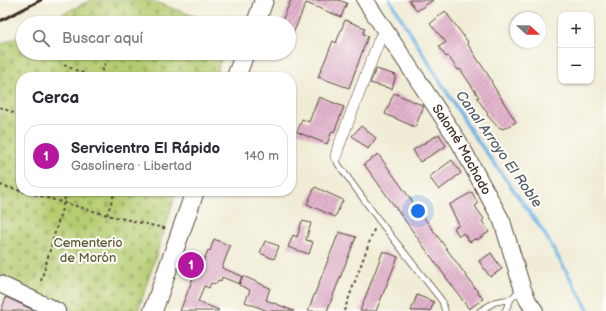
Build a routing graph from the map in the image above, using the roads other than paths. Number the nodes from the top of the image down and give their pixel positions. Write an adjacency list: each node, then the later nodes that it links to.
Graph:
1 (264, 0): 3 (main road)
2 (365, 0): 4 (street, Salomé Machado)
3 (258, 16)
4 (386, 31): 7 (street); 10 (street, Salomé Machado)
5 (242, 60): 6 (main road)
6 (238, 72)
7 (336, 157): 14 (lane)
8 (193, 196): 13 (main road)
9 (0, 284): 12 (street)
10 (522, 287): 11 (lane); 17 (street, Salomé Machado)
11 (511, 299): 15 (lane); 16 (lane)
12 (57, 311)
13 (153, 311)
14 (445, 311)
15 (480, 311)
16 (505, 311)
17 (535, 311)

